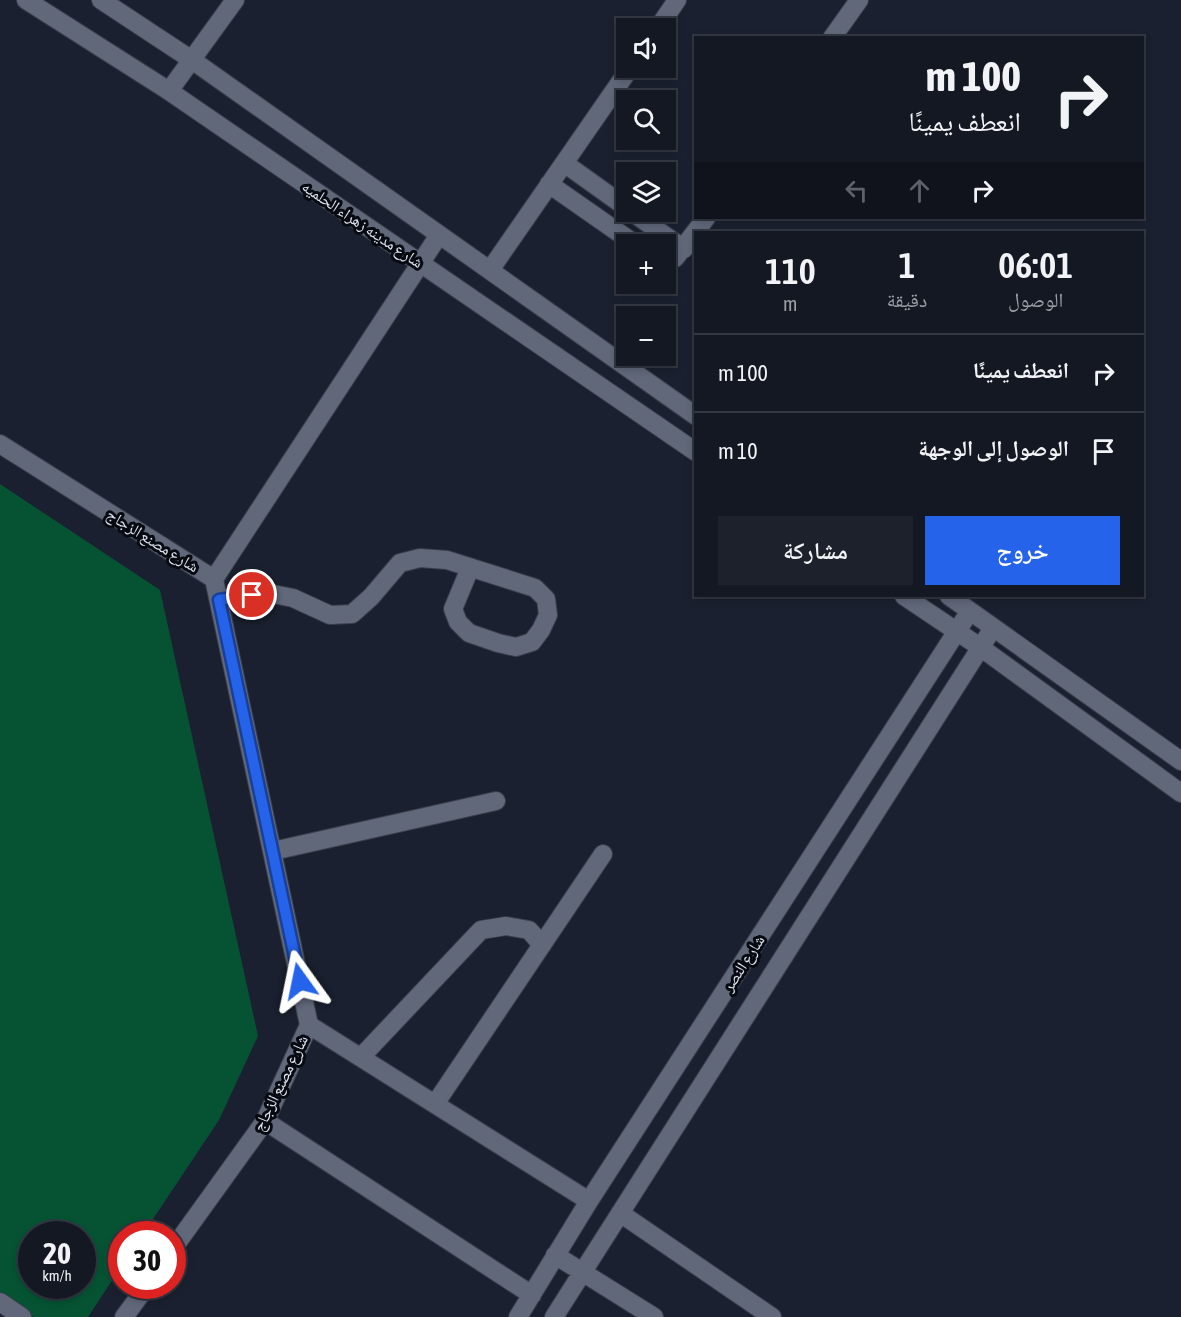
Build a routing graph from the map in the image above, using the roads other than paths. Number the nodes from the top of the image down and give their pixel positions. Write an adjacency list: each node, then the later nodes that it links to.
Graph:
1 (26, 0): 10 (street, شارع مدينه زهراء الحلميه)
2 (101, 0): 8 (street, شارع مدينه زهراء الحلميه)
3 (235, 0): 8 (street)
4 (677, 0): 6 (street)
5 (859, 0): 7 (street)
6 (665, 18)
7 (833, 36)
8 (192, 60): 10 (street); 16 (street, شارع مدينه زهراء الحلميه)
9 (623, 78): 11 (street)
10 (169, 92): 20 (street, شارع مدينه زهراء الحلميه)
11 (564, 163): 12 (street); 13 (street)
12 (549, 184): 15 (street); 21 (street)
13 (616, 200)
14 (646, 222): 18 (street)
15 (620, 234)
16 (439, 235): 20 (street); 21 (street, شارع مدينه زهراء الحلميه)
17 (694, 235): 18 (street)
18 (684, 249): 19 (street)
19 (676, 257)
20 (421, 264): 24 (street, شارع مدينه زهراء الحلميه); 26 (street)
21 (490, 270): 22 (street, شارع مدينه زهراء الحلميه)
22 (694, 415)
23 (0, 444): 26 (street, شارع مصنع الزجاج)
24 (694, 451)
25 (470, 568): 25 (street); 29 (street)
26 (214, 579): 29 (street, شارع مصنع الزجاج)
27 (906, 597): 32 (street)
28 (950, 597): 30 (street)
29 (219, 600): 37 (street, شارع مصنع الزجاج)
30 (970, 611): 31 (street); 32 (street, شارع النصر)
31 (993, 628): 33 (street, شارع النصر); 34 (street)
32 (957, 631): 33 (street); 44 (street, شارع النصر)
33 (980, 647): 35 (street); 45 (street, شارع النصر)
34 (1181, 761)
35 (1181, 792)
36 (496, 801): 37 (street)
37 (273, 850): 40 (street, شارع مصنع الزجاج)
38 (603, 854): 39 (street)
39 (542, 945): 41 (street); 42 (street)
40 (309, 1024): 41 (street); 43 (street, شارع مصنع الزجاج)
41 (361, 1057): 42 (street)
42 (435, 1104): 44 (street)
43 (265, 1121): 46 (street, شارع مصنع الزجاج); 49 (street)
44 (590, 1201): 47 (street, شارع النصر)
45 (620, 1213): 48 (street, شارع النصر); 57 (street)
46 (186, 1231)
47 (555, 1255): 48 (street); 49 (street, شارع النصر)
48 (582, 1271): 55 (street, شارع النصر); 56 (street)
49 (532, 1295): 54 (street, شارع النصر)
50 (137, 1299): 53 (street)
51 (0, 1302): 52 (street)
52 (22, 1317)
53 (124, 1317)
54 (518, 1317)
55 (554, 1317)
56 (654, 1317)
57 (772, 1317)

